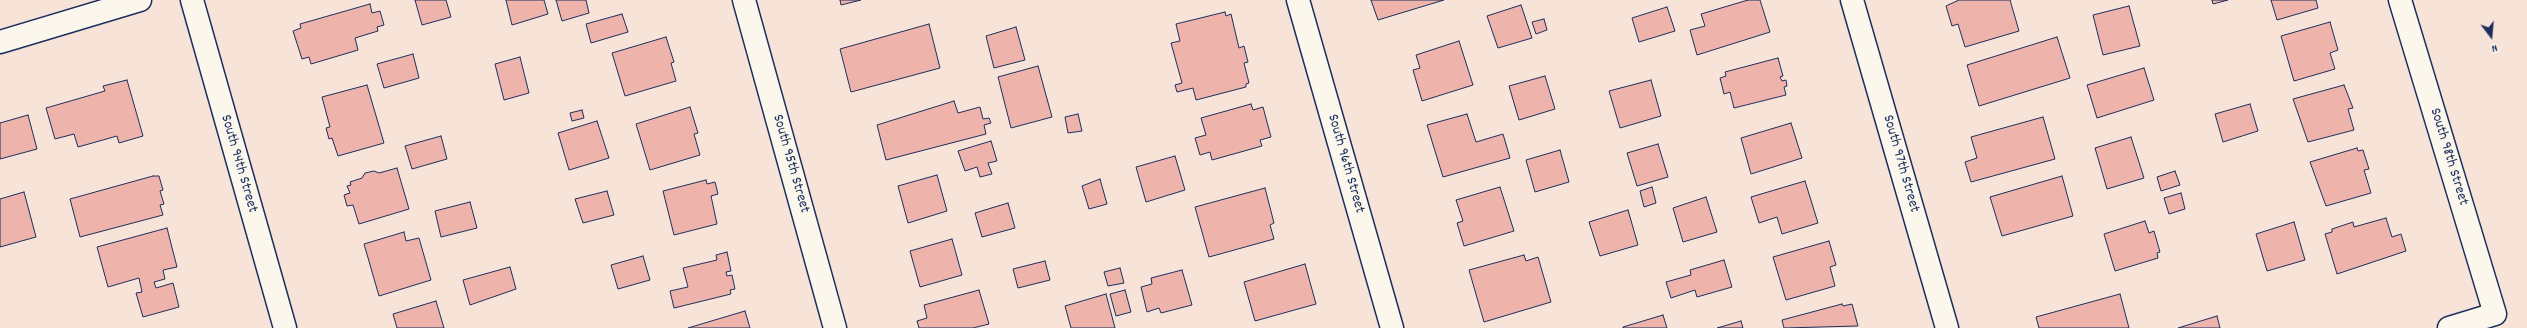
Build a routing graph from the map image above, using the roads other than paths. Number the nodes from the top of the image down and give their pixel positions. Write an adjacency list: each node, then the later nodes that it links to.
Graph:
1 (140, 0): 7 (street)
2 (192, 0): 8 (street, South 94th Street)
3 (744, 0): 9 (street, South 95th Street)
4 (1298, 0): 10 (street, South 96th Street)
5 (1852, 0): 11 (street, South 97th Street)
6 (2400, 0): 12 (street, South 98th Street)
7 (0, 42)
8 (285, 328)
9 (836, 328)
10 (1392, 328)
11 (1947, 328)
12 (2449, 328)

